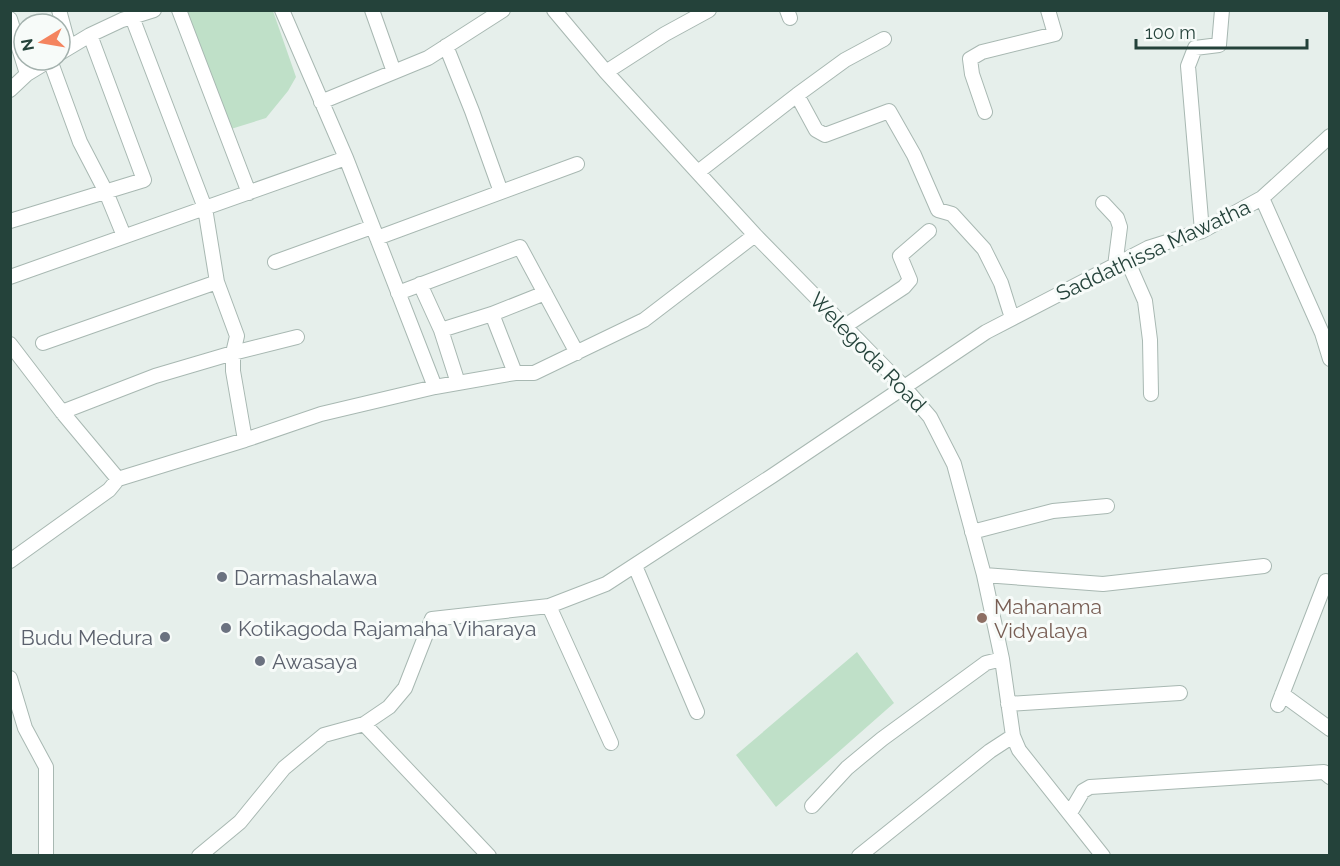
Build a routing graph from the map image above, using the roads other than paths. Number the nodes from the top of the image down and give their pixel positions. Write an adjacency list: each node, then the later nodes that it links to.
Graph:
1 (154, 10): 10 (street)
2 (179, 10): 31 (street)
3 (282, 10): 23 (street)
4 (372, 10): 18 (street)
5 (503, 10): 15 (street)
6 (554, 10): 19 (street, Welegoda Road)
7 (709, 10): 19 (street)
8 (1048, 10): 24 (street)
9 (1222, 10): 37 (street)
10 (124, 16): 12 (street); 34 (street)
11 (10, 19): 20 (street)
12 (90, 35): 14 (street); 29 (street)
13 (884, 39): 22 (street)
14 (72, 46)
15 (446, 46): 18 (street); 30 (street)
16 (30, 72): 20 (street)
17 (54, 72): 29 (street)
18 (394, 72): 23 (street)
19 (606, 72): 28 (street, Welegoda Road)
20 (27, 74): 21 (street)
21 (10, 90)
22 (797, 95): 28 (street); 49 (street)
23 (321, 102): 26 (street)
24 (985, 111)
25 (1329, 136): 32 (street, Saddathissa Mawatha)
26 (346, 158): 31 (street); 38 (street)
27 (577, 164): 30 (street)
28 (698, 172): 39 (street, Welegoda Road)
29 (106, 192): 35 (street); 40 (street)
30 (501, 192): 38 (street)
31 (249, 193): 34 (street)
32 (1262, 198): 37 (street, Saddathissa Mawatha); 52 (street)
33 (1102, 203): 42 (street)
34 (205, 208): 40 (street); 44 (street)
35 (10, 221)
36 (929, 231): 50 (street)
37 (1202, 231): 42 (street, Saddathissa Mawatha)
38 (375, 232): 41 (street); 46 (street)
39 (755, 234): 50 (street, Welegoda Road); 57 (street)
40 (124, 236): 43 (street)
41 (275, 262)
42 (1121, 263): 49 (street, Saddathissa Mawatha); 63 (street)
43 (10, 277)
44 (217, 282): 54 (street); 56 (street)
45 (420, 284): 46 (street); 47 (street); 51 (street)
46 (398, 292): 61 (street)
47 (545, 293): 48 (street); 57 (street)
48 (492, 314): 51 (street); 59 (street)
49 (1012, 318): 62 (street, Saddathissa Mawatha)
50 (845, 326): 62 (street, Welegoda Road)
51 (441, 330): 60 (street)
52 (1326, 332): 58 (street)
53 (297, 337): 56 (street)
54 (43, 343)
55 (10, 344): 64 (street)
56 (233, 353): 64 (street); 65 (street)
57 (577, 353): 59 (street)
58 (1329, 359)
59 (515, 373): 60 (street)
60 (458, 383): 61 (street)
61 (435, 387): 65 (street)
62 (904, 387): 68 (street, Welegoda Road); 70 (street, Saddathissa Mawatha)
63 (1151, 394)
64 (62, 412): 66 (street)
65 (245, 440): 66 (street)
66 (118, 479): 69 (street)
67 (1107, 506): 68 (street)
68 (972, 532): 72 (street, Welegoda Road)
69 (10, 561)
70 (635, 566): 74 (street, Saddathissa Mawatha); 79 (street)
71 (1264, 566): 72 (street)
72 (984, 575): 75 (street, Welegoda Road)
73 (1326, 581): 81 (street)
74 (549, 606): 80 (street, Saddathissa Mawatha); 83 (street)
75 (1002, 659): 78 (street, Welegoda Road); 85 (street)
76 (10, 678): 87 (street)
77 (1180, 693): 78 (street)
78 (1008, 704): 82 (street, Welegoda Road)
79 (697, 712)
80 (364, 724): 88 (street); 89 (street)
81 (1329, 729)
82 (1013, 736): 86 (street, Welegoda Road); 90 (street)
83 (611, 743)
84 (1329, 777): 86 (street)
85 (812, 806)
86 (1071, 813): 91 (street, Welegoda Road)
87 (46, 855)
88 (199, 855)
89 (489, 855)
90 (859, 855)
91 (1103, 855)

